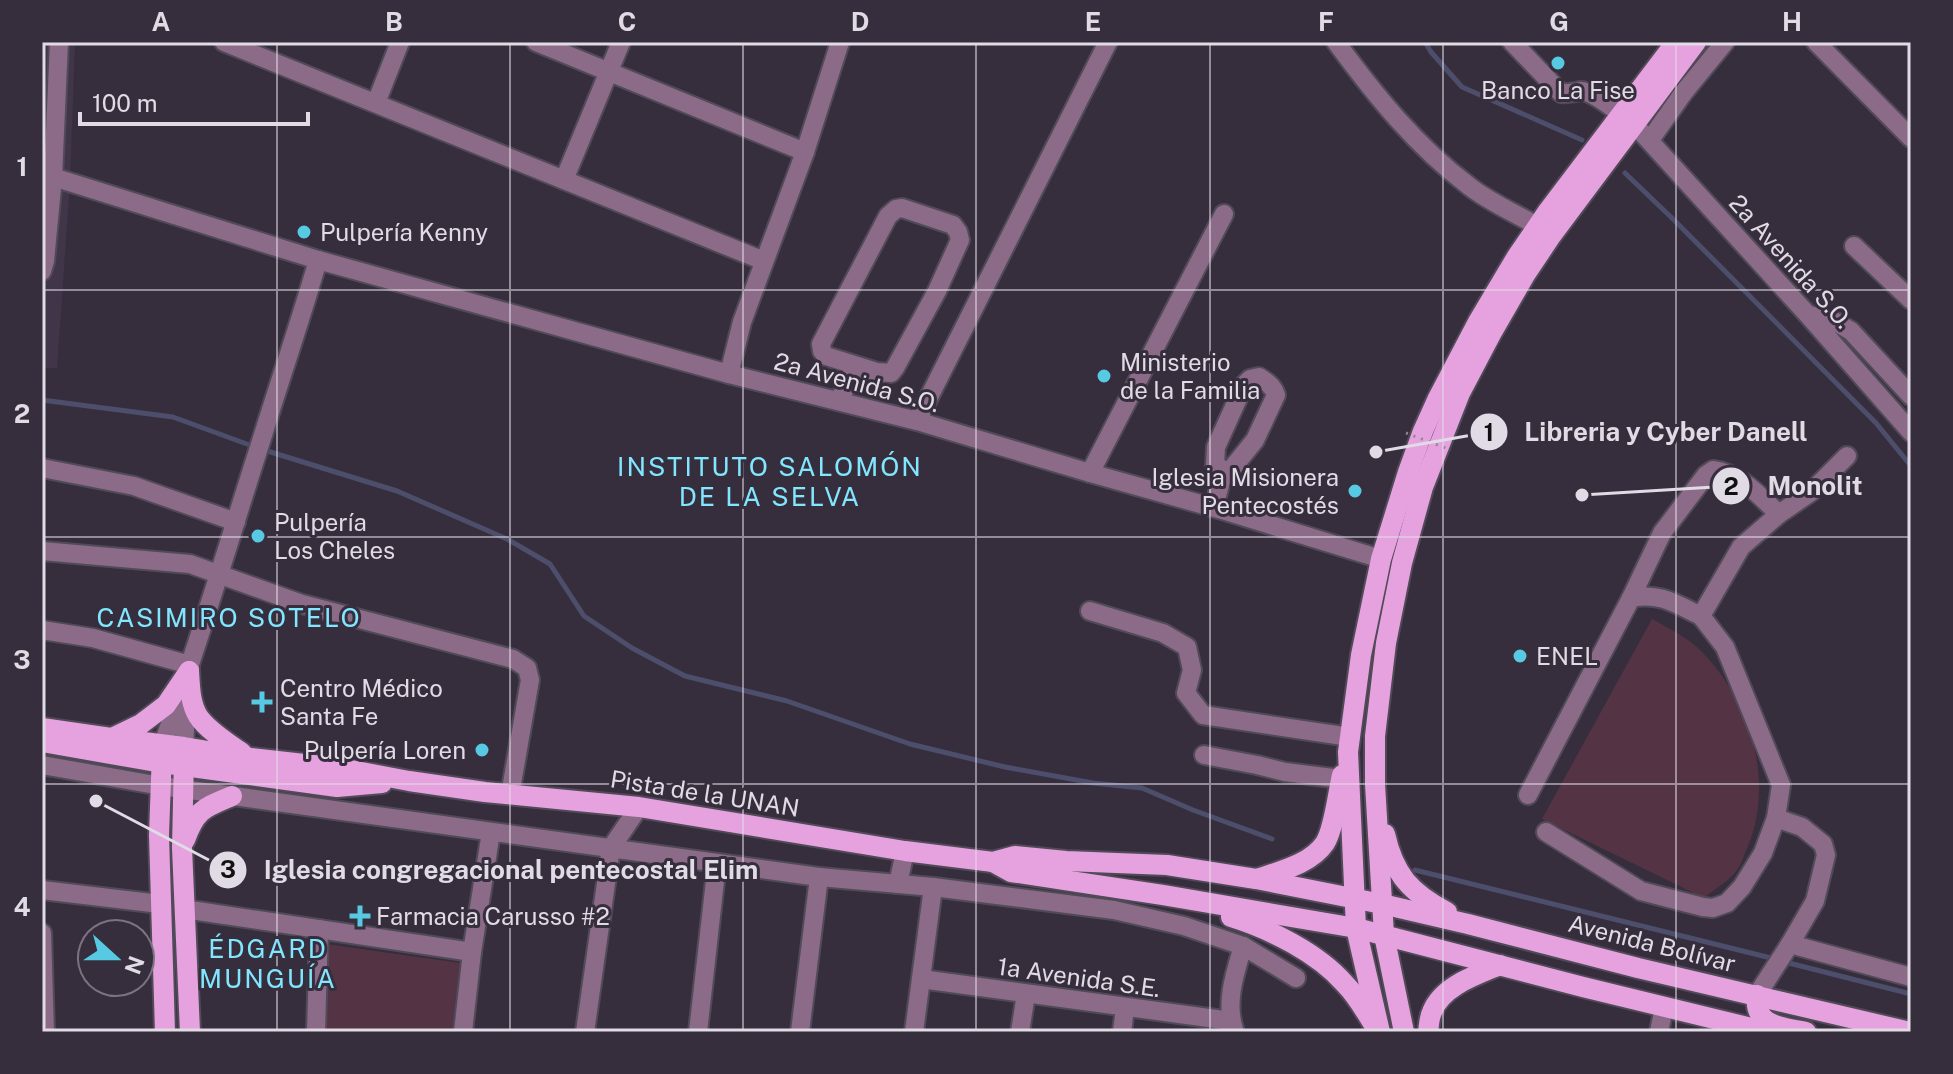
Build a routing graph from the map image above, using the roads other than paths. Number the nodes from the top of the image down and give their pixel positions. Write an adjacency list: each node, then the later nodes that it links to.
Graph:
1 (59, 42): 20 (street)
2 (224, 42): 15 (street)
3 (400, 42): 15 (street)
4 (536, 42): 14 (street)
5 (621, 42): 14 (street)
6 (840, 42): 19 (street)
7 (1108, 42): 34 (street)
8 (1336, 42): 23 (street)
9 (1512, 42): 16 (street, 2a Avenida S.O.)
10 (1676, 42): 16 (main road)
11 (1696, 42): 16 (main road)
12 (1725, 42): 18 (street)
13 (1816, 42): 17 (street)
14 (609, 72): 19 (street); 21 (street)
15 (376, 103): 21 (street)
16 (1628, 119): 18 (street, 2a Avenida S.O.); 23 (main road); 61 (main road)
17 (1911, 138)
18 (1650, 140): 29 (street, 2a Avenida S.O.)
19 (805, 152): 26 (street)
20 (53, 177): 25 (street, 2a Avenida S.O.); 27 (street)
21 (564, 180): 26 (street)
22 (1224, 214): 39 (street)
23 (1537, 226): 44 (main road)
24 (1854, 246): 28 (street)
25 (318, 260): 31 (street, 2a Avenida S.O.); 42 (street)
26 (764, 261): 31 (street)
27 (42, 271)
28 (1911, 300)
29 (1808, 315): 32 (street); 35 (street, 2a Avenida S.O.)
30 (856, 366): 30 (street); 33 (street)
31 (729, 374): 33 (street, 2a Avenida S.O.)
32 (1911, 396)
33 (839, 401): 34 (street, 2a Avenida S.O.)
34 (917, 421): 39 (street, 2a Avenida S.O.)
35 (1910, 430)
36 (1847, 456): 41 (street)
37 (42, 468): 42 (street)
38 (1224, 470): 38 (street); 40 (street)
39 (1090, 473): 40 (street, 2a Avenida S.O.)
40 (1214, 507): 44 (street, 2a Avenida S.O.)
41 (1779, 514): 46 (street); 48 (street)
42 (236, 522): 45 (street)
43 (42, 551): 45 (street)
44 (1381, 559): 54 (main road)
45 (220, 574): 50 (street); 64 (street)
46 (1631, 598): 48 (street); 65 (street)
47 (1090, 611): 54 (street)
48 (1701, 616): 68 (street)
49 (42, 630): 50 (street)
50 (189, 668): 52 (main road); 55 (street); 57 (main road)
51 (42, 728): 52 (main road, Pista de la UNAN)
52 (111, 738): 55 (main road, Pista de la UNAN)
53 (42, 742): 55 (main road, Pista de la UNAN)
54 (1349, 744): 59 (main road); 82 (main road)
55 (173, 755): 57 (main road, Pista de la UNAN); 60 (main road, Pista de la UNAN); 62 (main road); 63 (main road)
56 (1204, 755): 59 (street)
57 (251, 758): 60 (main road, Pista de la UNAN)
58 (42, 765): 62 (street)
59 (1341, 779): 77 (main road)
60 (409, 781): 64 (main road, Pista de la UNAN)
61 (1375, 784): 84 (main road); 86 (main road)
62 (161, 786): 63 (street); 83 (main road)
63 (183, 788): 66 (street); 71 (main road)
64 (510, 795): 67 (main road, Pista de la UNAN)
65 (1528, 795)
66 (232, 796): 69 (street); 71 (main road)
67 (639, 807): 72 (street); 73 (main road, Pista de la UNAN)
68 (1776, 818): 70 (street); 92 (street)
69 (491, 832): 72 (street); 93 (street)
70 (1546, 832)
71 (182, 848): 85 (main road)
72 (611, 848): 75 (street); 109 (street)
73 (905, 851): 74 (main road, Pista de la UNAN); 78 (street)
74 (993, 862): 77 (main road, Pista de la UNAN); 81 (main road, Pista de la UNAN)
75 (717, 863): 76 (street); 110 (street)
76 (819, 877): 78 (street); 111 (street)
77 (1256, 879): 82 (main road, Pista de la UNAN)
78 (898, 884): 79 (street)
79 (933, 887): 91 (street); 97 (street)
80 (42, 890): 83 (street)
81 (1163, 895): 87 (main road, Pista de la UNAN); 115 (main road)
82 (1355, 899): 84 (main road, Pista de la UNAN); 87 (main road)
83 (160, 904): 105 (main road)
84 (1382, 904): 86 (main road, Avenida Bolívar); 90 (main road)
85 (184, 909): 88 (street); 106 (main road)
86 (1468, 924): 99 (main road, Avenida Bolívar)
87 (1356, 928): 90 (main road, Pista de la UNAN); 115 (main road)
88 (319, 929): 93 (street); 107 (street)
89 (42, 933): 100 (street)
90 (1384, 935): 94 (main road); 116 (main road)
91 (1243, 946): 96 (street); 103 (street)
92 (1788, 946): 95 (street); 99 (street)
93 (472, 952): 108 (street)
94 (1500, 965): 102 (main road); 117 (main road)
95 (1911, 977)
96 (1296, 978)
97 (921, 979): 98 (street, 1a Avenida S.E.); 112 (street)
98 (1026, 994): 101 (street, 1a Avenida S.E.); 113 (street)
99 (1757, 995): 102 (main road); 120 (main road); 121 (main road, Avenida Bolívar)
100 (42, 999): 104 (street)
101 (1125, 1008): 103 (street, 1a Avenida S.E.); 114 (street)
102 (1667, 1008): 118 (street); 119 (main road)
103 (1233, 1026)
104 (45, 1032)
105 (165, 1032)
106 (190, 1032)
107 (316, 1032)
108 (463, 1032)
109 (585, 1032)
110 (698, 1032)
111 (800, 1032)
112 (914, 1032)
113 (1020, 1032)
114 (1122, 1032)
115 (1379, 1032)
116 (1404, 1032)
117 (1428, 1032)
118 (1659, 1032)
119 (1768, 1032)
120 (1806, 1032)
121 (1910, 1032)

